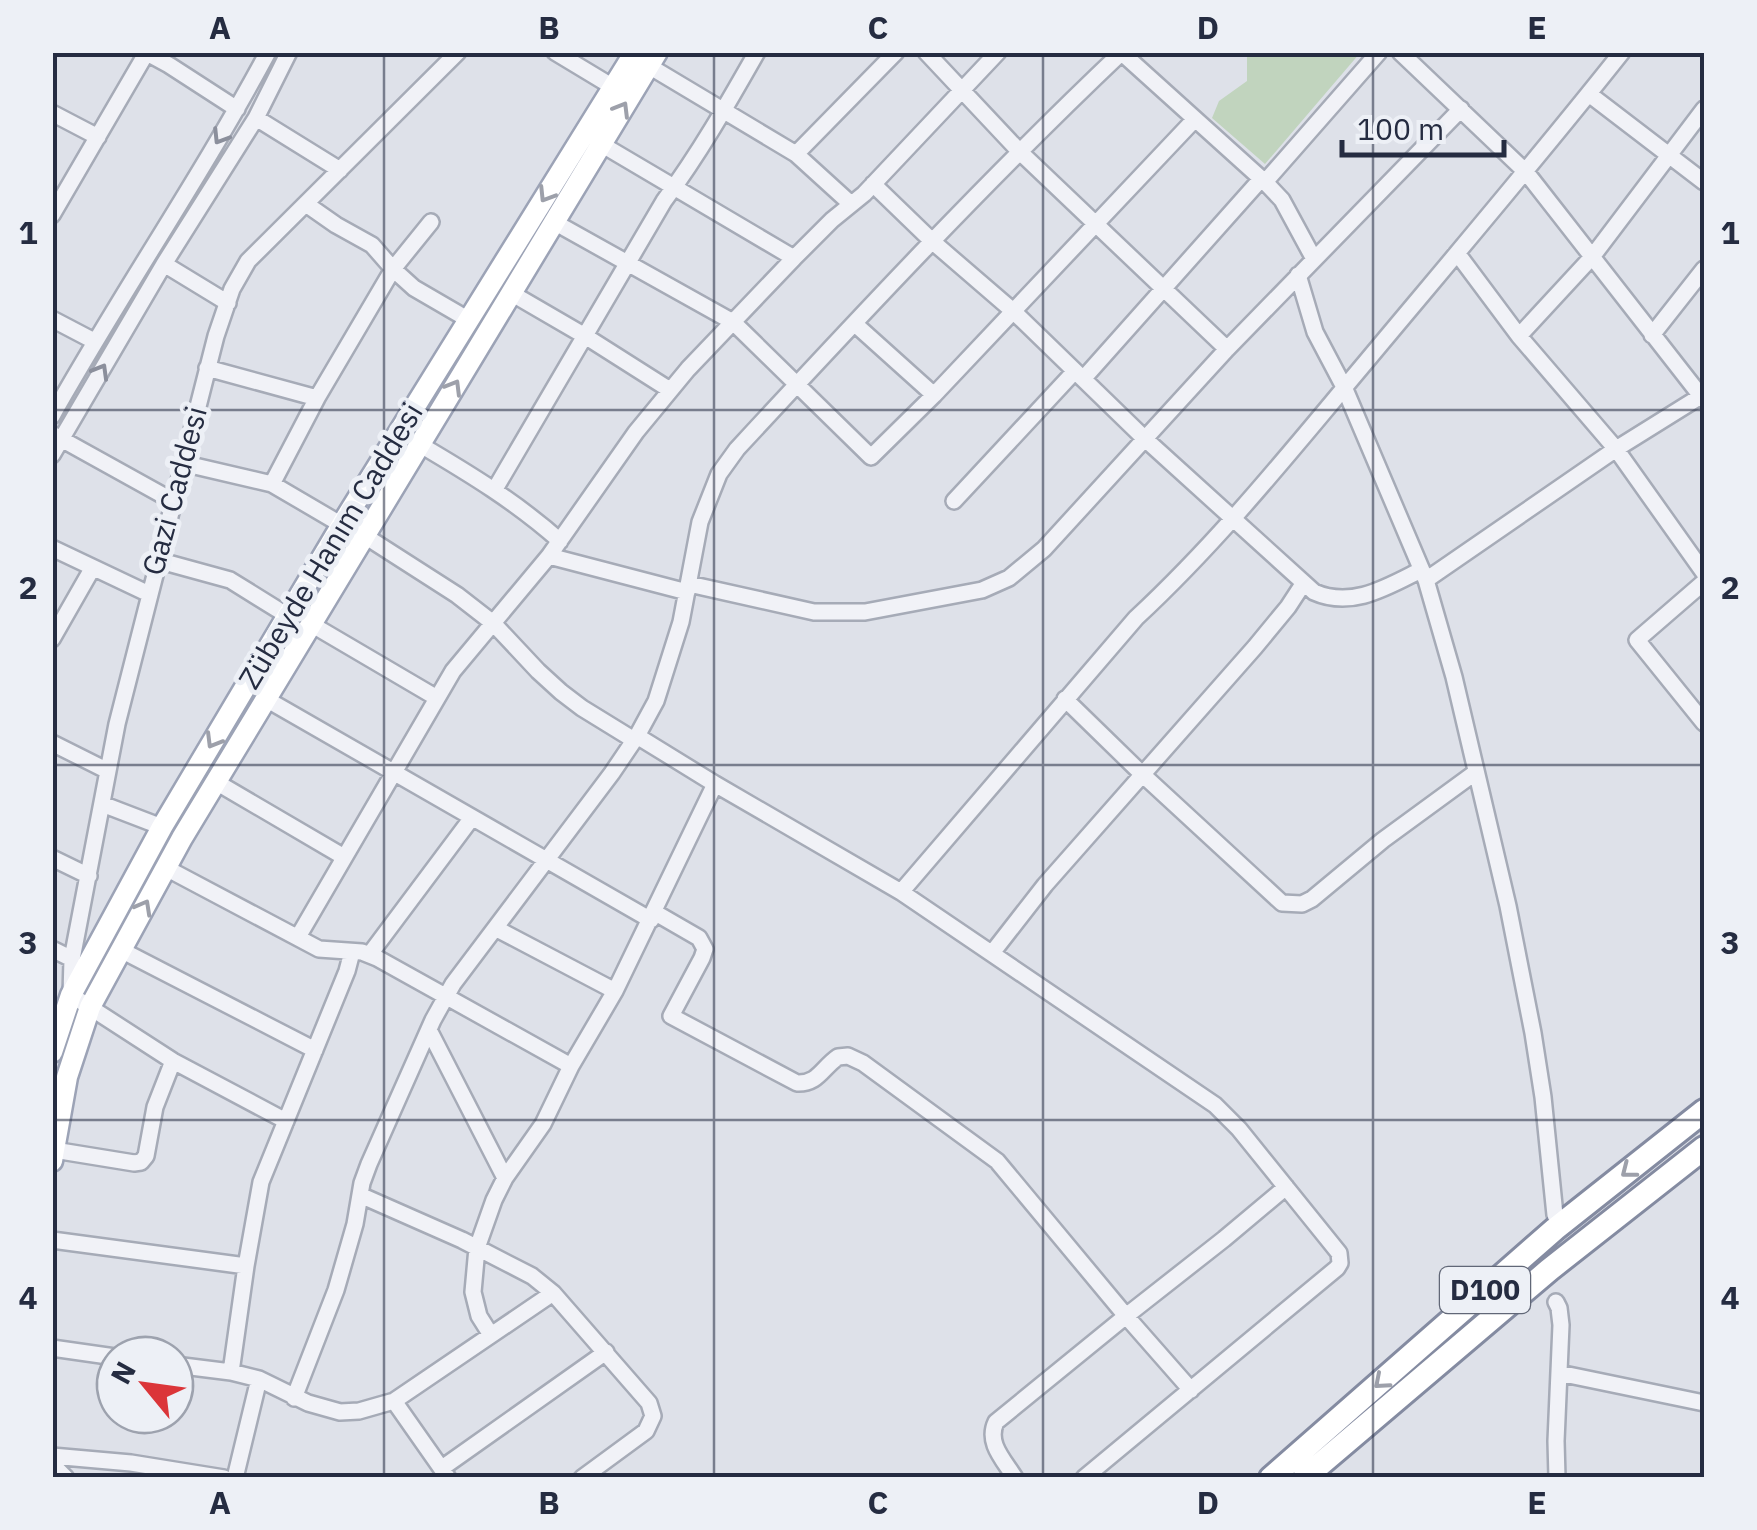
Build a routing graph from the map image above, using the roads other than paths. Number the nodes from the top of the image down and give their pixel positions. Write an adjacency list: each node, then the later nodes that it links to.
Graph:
1 (268, 52): 18 (street)
2 (289, 52): 23 (street)
3 (458, 52): 30 (street, Gazi Caddesi)
4 (556, 52): 15 (street)
5 (757, 52): 19 (street)
6 (896, 52): 28 (street)
7 (926, 52): 16 (street)
8 (998, 52): 16 (street)
9 (1379, 52): 32 (street)
10 (1622, 52): 17 (street)
11 (146, 53): 18 (street); 25 (street)
12 (1122, 53): 24 (street); 27 (street)
13 (1407, 55): 21 (street)
14 (647, 57): 15 (main road, Zübeyde Hanım Caddesi); 19 (street); 26 (main road, one-way to 14)
15 (613, 87): 57 (main road, Zübeyde Hanım Caddesi, one-way to 57)
16 (961, 91): 27 (street); 34 (street)
17 (1589, 94): 29 (street); 31 (street)
18 (238, 109): 63 (street, one-way to 63)
19 (724, 109): 28 (street); 35 (street)
20 (1704, 109): 29 (street)
21 (1462, 110): 31 (street); 46 (street)
22 (52, 113): 25 (street)
23 (256, 118): 30 (street); 48 (street)
24 (1195, 118): 32 (street); 41 (street)
25 (98, 137): 38 (street)
26 (601, 144): 35 (street); 40 (main road)
27 (1020, 152): 41 (street); 42 (street)
28 (796, 154): 37 (street)
29 (1670, 155): 33 (street); 44 (street)
30 (340, 170): 36 (street, Gazi Caddesi)
31 (1526, 172): 43 (street); 44 (street)
32 (1263, 180): 46 (street); 52 (street)
33 (1704, 182)
34 (873, 184): 37 (street); 42 (street)
35 (675, 186): 45 (street); 47 (street)
36 (306, 204): 49 (street); 54 (street, Gazi Caddesi)
37 (851, 204): 45 (street)
38 (52, 215)
39 (430, 222): 49 (street)
40 (554, 222): 47 (street); 53 (main road)
41 (1096, 225): 52 (street); 55 (street)
42 (933, 242): 55 (street); 59 (street)
43 (1457, 253): 61 (street); 68 (street)
44 (1592, 257): 61 (street); 62 (street)
45 (794, 258): 58 (street)
46 (1314, 259): 51 (street)
47 (628, 262): 58 (street); 60 (street)
48 (164, 264): 54 (street); 74 (street, one-way to 48)
49 (392, 269): 57 (street); 71 (street)
50 (1704, 269): 62 (street)
51 (1298, 276): 64 (street); 68 (street)
52 (1163, 288): 64 (street); 66 (street)
53 (511, 293): 60 (street); 76 (main road, one-way to 53)
54 (228, 303): 65 (street, Gazi Caddesi)
55 (1014, 312): 66 (street); 70 (street)
56 (52, 319): 63 (street)
57 (469, 320): 85 (main road, Zübeyde Hanım Caddesi)
58 (733, 322): 67 (street); 69 (street)
59 (855, 324): 67 (street); 70 (street)
60 (585, 336): 69 (street); 81 (street)
61 (1519, 336): 77 (street)
62 (1652, 336): 72 (street)
63 (94, 341): 73 (street)
64 (1227, 349): 75 (street)
65 (207, 368): 71 (street); 79 (street, Gazi Caddesi)
66 (1079, 375): 75 (street); 83 (street)
67 (797, 385): 70 (street); 96 (street)
68 (1344, 388): 84 (street); 93 (street)
69 (670, 390): 87 (street)
70 (934, 395)
71 (317, 398): 80 (street)
72 (1702, 398): 77 (street)
73 (52, 416)
74 (57, 437): 78 (street); 82 (street)
75 (1144, 438): 84 (street); 96 (street)
76 (419, 444): 81 (street); 86 (main road)
77 (1616, 449): 92 (street); 93 (street)
78 (52, 455)
79 (182, 464): 80 (street); 82 (street, Gazi Caddesi)
80 (272, 484): 85 (street)
81 (495, 489): 87 (street)
82 (173, 501): 90 (street, Gazi Caddesi)
83 (954, 501)
84 (1234, 519): 95 (street); 103 (street)
85 (342, 525): 86 (street); 98 (main road, Zübeyde Hanım Caddesi)
86 (365, 536): 99 (street); 100 (main road)
87 (560, 541): 89 (street)
88 (52, 548): 91 (street)
89 (549, 556): 96 (street); 99 (street)
90 (157, 560): 97 (street, Gazi Caddesi); 98 (street)
91 (92, 569): 97 (street); 101 (street)
92 (1704, 574)
93 (1423, 575): 95 (street); 109 (street)
94 (1704, 582): 105 (street)
95 (1303, 584): 111 (street)
96 (688, 588): 106 (street)
97 (149, 594): 108 (street, Gazi Caddesi)
98 (288, 616): 116 (main road, Zübeyde Hanım Caddesi, one-way to 116)
99 (493, 623): 102 (street); 106 (street)
100 (310, 624): 102 (street); 104 (main road)
101 (52, 640)
102 (437, 698): 110 (street)
103 (1065, 698): 111 (street); 122 (street)
104 (266, 699): 110 (street); 112 (main road)
105 (1704, 723)
106 (635, 738): 113 (street); 119 (street)
107 (52, 743): 108 (street)
108 (108, 771): 114 (street, Gazi Caddesi)
109 (1476, 772): 111 (street); 148 (street)
110 (392, 774): 115 (street); 117 (street)
111 (1142, 774): 129 (street)
112 (216, 782): 117 (street); 120 (main road)
113 (715, 784): 122 (street); 123 (street)
114 (102, 804): 116 (street); 121 (street, Gazi Caddesi)
115 (471, 818): 119 (street); 130 (street)
116 (162, 827): 133 (main road, Zübeyde Hanım Caddesi)
117 (344, 857): 125 (street)
118 (52, 858): 121 (street)
119 (546, 862): 123 (street); 124 (street)
120 (166, 868): 125 (street); 127 (main road, one-way to 120)
121 (88, 876): 131 (street, Gazi Caddesi)
122 (902, 892): 129 (street)
123 (652, 916): 132 (street); 154 (street)
124 (497, 928): 132 (street); 134 (street)
125 (298, 937): 128 (street)
126 (52, 949): 131 (street)
127 (121, 950): 135 (main road); 137 (street)
128 (352, 952): 130 (street); 137 (street)
129 (992, 953): 146 (street)
130 (370, 954): 134 (street)
131 (72, 959): 133 (street, Gazi Caddesi)
132 (615, 991): 140 (street)
133 (71, 995): 135 (street); 138 (main road, Zübeyde Hanım Caddesi)
134 (446, 996): 136 (street); 140 (street)
135 (90, 1007): 139 (street); 144 (main road)
136 (429, 1030): 145 (street); 147 (street)
137 (316, 1050): 142 (street)
138 (52, 1052)
139 (173, 1061): 142 (street); 144 (street)
140 (571, 1066): 145 (street)
141 (1704, 1111): 175 (highway, D100, one-way to 175)
142 (286, 1121): 151 (street)
143 (1704, 1148): 176 (highway, D100)
144 (53, 1155)
145 (505, 1178): 150 (street)
146 (1286, 1186): 154 (street); 163 (street)
147 (360, 1194): 150 (street); 164 (street)
148 (1555, 1215)
149 (52, 1240): 151 (street)
150 (477, 1248): 152 (street); 155 (street)
151 (246, 1266): 160 (street)
152 (553, 1294): 155 (street); 157 (street)
153 (1556, 1302): 161 (street)
154 (1126, 1316): 163 (street); 173 (street)
155 (491, 1335): 165 (street)
156 (52, 1348): 158 (street)
157 (606, 1352): 168 (street); 172 (street)
158 (95, 1354)
159 (195, 1367): 160 (street)
160 (231, 1372): 162 (street)
161 (1559, 1372): 166 (street); 177 (street)
162 (259, 1379): 164 (street); 171 (street)
163 (1191, 1390): 174 (street)
164 (294, 1398): 165 (street)
165 (394, 1401): 168 (street)
166 (1704, 1403)
167 (52, 1460): 169 (street); 170 (street)
168 (445, 1473)
169 (66, 1478)
170 (224, 1478)
171 (235, 1478)
172 (582, 1478)
173 (1016, 1478)
174 (1084, 1478)
175 (1272, 1478)
176 (1304, 1478)
177 (1557, 1478)

